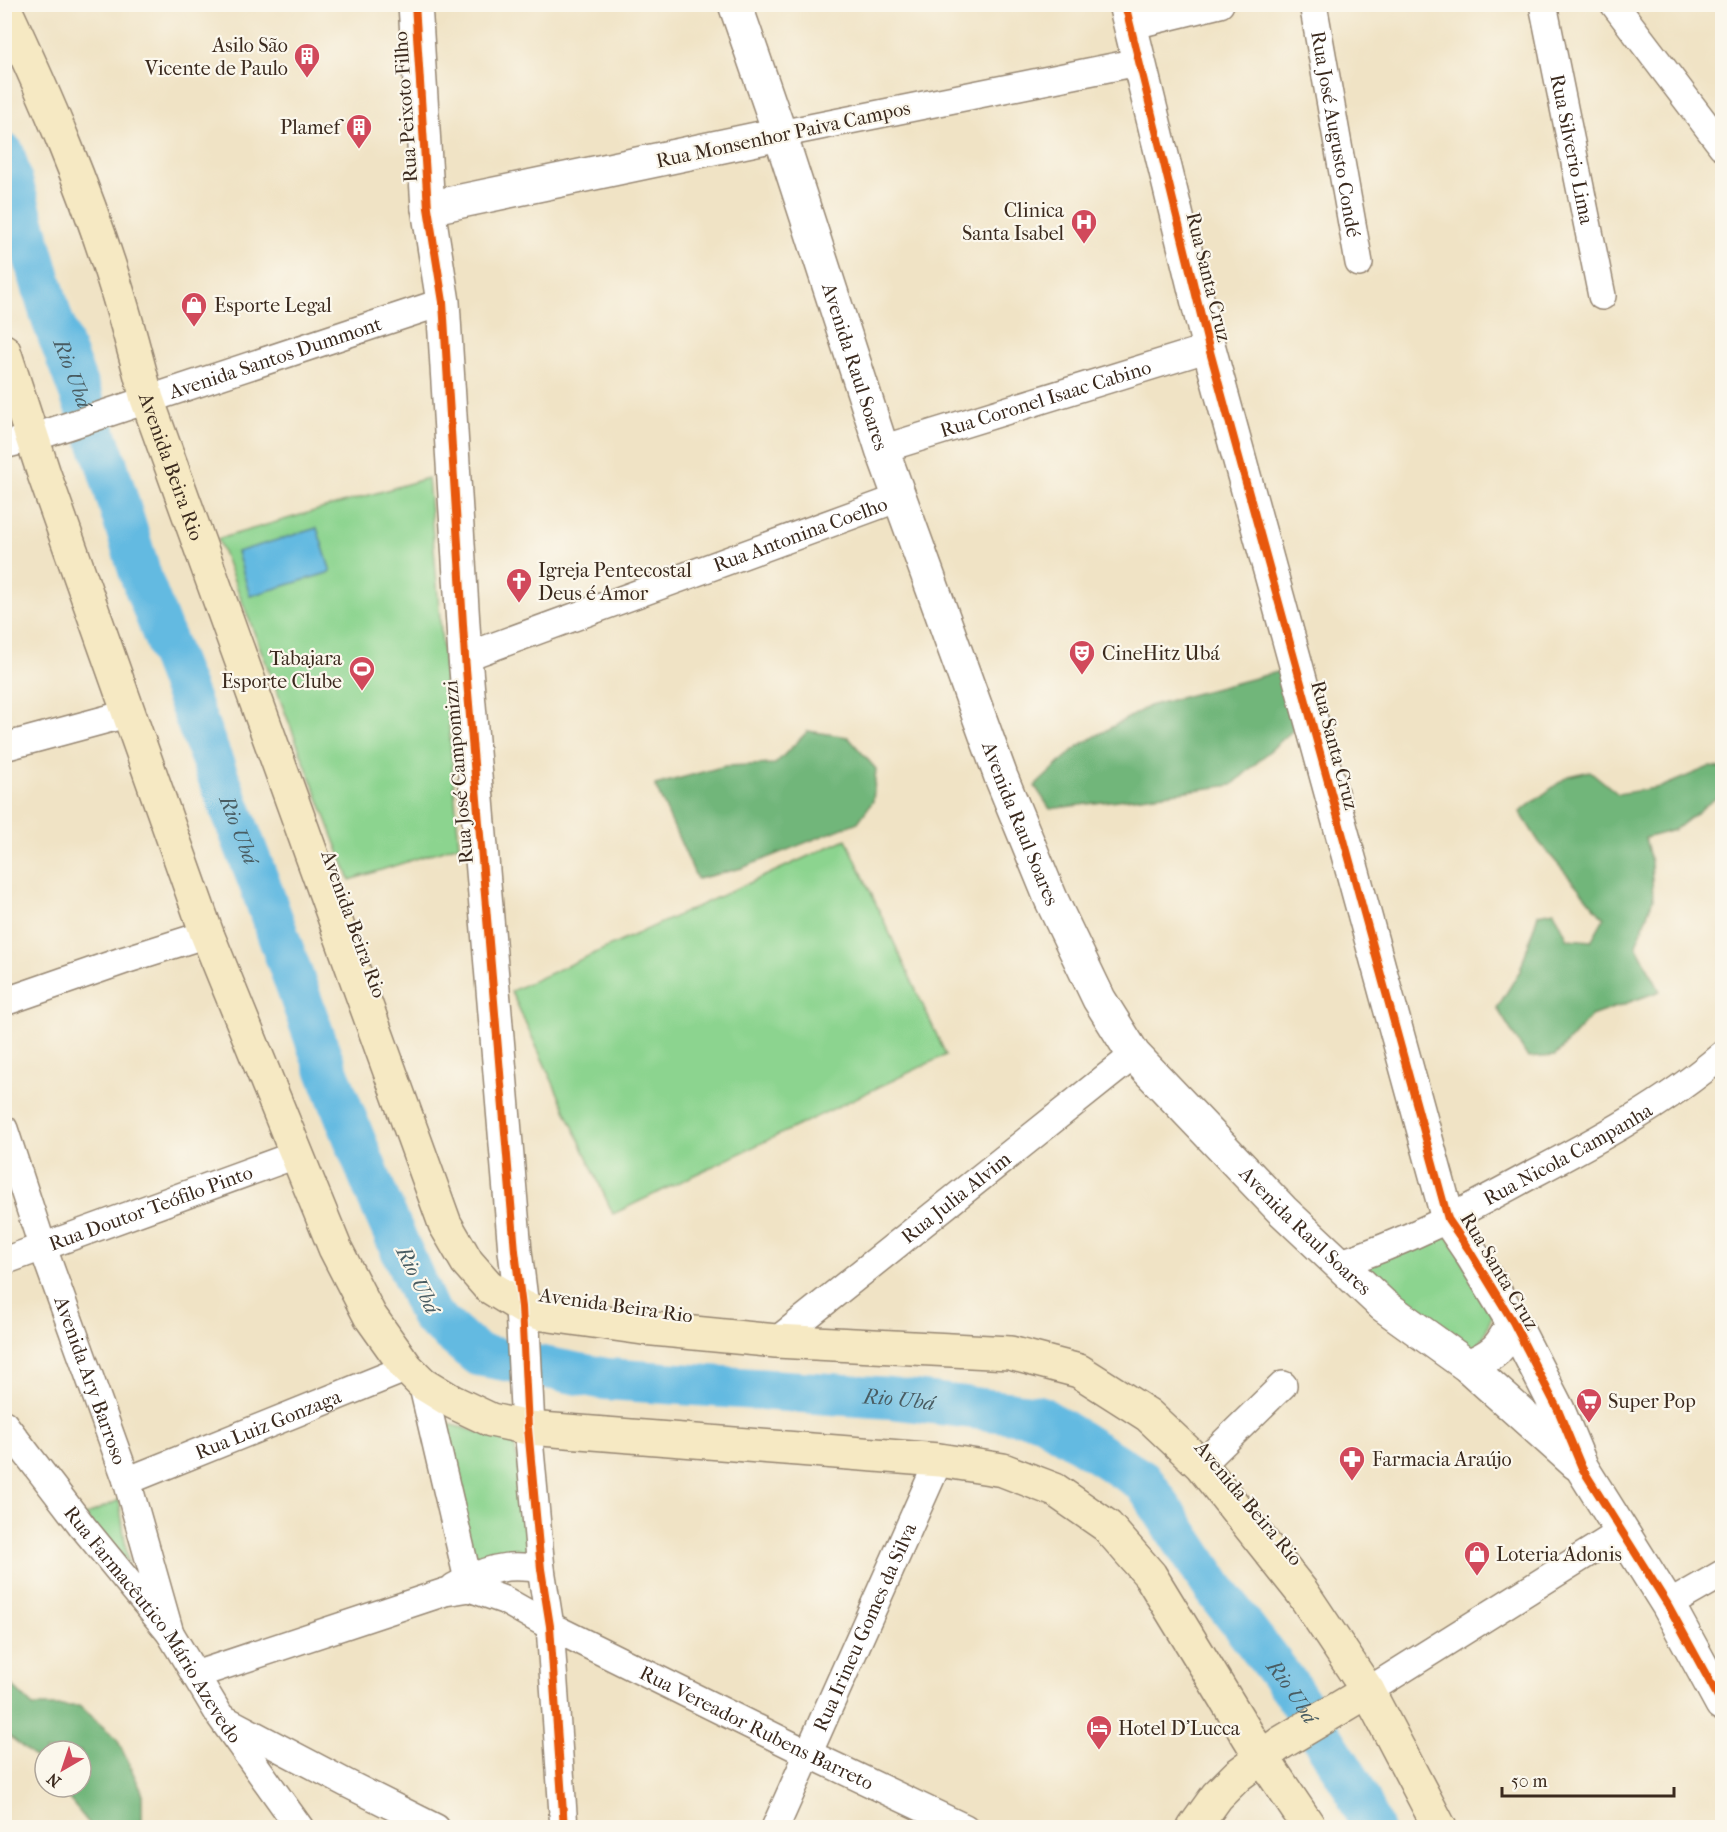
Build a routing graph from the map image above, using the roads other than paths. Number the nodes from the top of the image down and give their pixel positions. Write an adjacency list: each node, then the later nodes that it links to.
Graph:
1 (415, 4): 12 (street, Rua Peixoto Filho)
2 (735, 4): 10 (street, Avenida Raul Soares)
3 (1220, 4): 8 (street)
4 (1313, 4): 13 (street, Rua José Augusto Condé)
5 (1543, 4): 14 (street, Rua Silverio Lima)
6 (1614, 4): 11 (street)
7 (4, 7): 18 (main road, Avenida Beira Rio)
8 (1127, 15): 9 (street, Rua Santa Cruz)
9 (1138, 62): 10 (street, Rua Monsenhor Paiva Campos); 16 (street, Rua Santa Cruz)
10 (780, 134): 12 (street, Rua Monsenhor Paiva Campos); 20 (street, Avenida Raul Soares)
11 (1722, 147)
12 (429, 208): 15 (street, Rua José Campomizzi)
13 (1359, 263)
14 (1602, 296)
15 (443, 302): 18 (street, Avenida Santos Dummont); 22 (street, Rua José Campomizzi)
16 (1209, 348): 20 (street, Rua Coronel Isaac Cabino); 31 (street, Rua Santa Cruz)
17 (4, 351): 19 (main road)
18 (137, 403): 19 (street, Avenida Santos Dummont); 35 (main road, Avenida Beira Rio)
19 (18, 442): 23 (main road)
20 (882, 449): 21 (street, Avenida Raul Soares)
21 (899, 498): 22 (street, Rua Antonina Coelho); 28 (street, Avenida Raul Soares)
22 (465, 657): 35 (street, Rua José Campomizzi)
23 (130, 713): 24 (street); 25 (main road)
24 (4, 747)
25 (207, 934): 26 (street); 30 (main road)
26 (4, 1002)
27 (1722, 1054): 31 (street, Rua Nicola Campanha)
28 (1134, 1055): 34 (street, Avenida Raul Soares); 37 (street, Rua Julia Alvim)
29 (4, 1129): 32 (street, Avenida Ary Barroso)
30 (298, 1154): 32 (street, Rua Doutor Teófilo Pinto); 39 (main road)
31 (1448, 1219): 34 (street, Rua Nicola Campanha); 36 (street, Rua Santa Cruz)
32 (43, 1248): 33 (street, Rua Doutor Teófilo Pinto); 46 (street, Avenida Ary Barroso)
33 (4, 1261)
34 (1338, 1263): 38 (street, Avenida Raul Soares)
35 (523, 1320): 37 (main road, Avenida Beira Rio); 42 (street, Rua José Campomizzi)
36 (1513, 1322): 38 (street); 45 (street, Rua Santa Cruz)
37 (776, 1341): 44 (main road, Avenida Beira Rio)
38 (1468, 1366): 45 (street, Avenida Raul Soares)
39 (414, 1375): 42 (main road); 46 (street, Rua Luiz Gonzaga); 50 (street)
40 (1283, 1385): 44 (street)
41 (4, 1424): 53 (street, Rua Farmacêutico Mário Azevedo)
42 (528, 1428): 43 (main road); 48 (street)
43 (939, 1460): 58 (main road); 59 (street, Rua Irineu Gomes da Silva)
44 (1201, 1465): 55 (main road, Avenida Beira Rio)
45 (1582, 1468): 47 (street)
46 (127, 1481): 53 (street, Avenida Ary Barroso)
47 (1623, 1531): 51 (street); 55 (street)
48 (541, 1569): 50 (street); 52 (street)
49 (1722, 1574): 51 (street)
50 (461, 1586): 52 (street, Rua Vereador Rubens Barreto); 54 (street)
51 (1668, 1605): 56 (street)
52 (550, 1626): 59 (street, Rua Vereador Rubens Barreto); 62 (street)
53 (170, 1633): 54 (street, Rua Farmacêutico Mário Azevedo)
54 (195, 1675): 57 (street, Rua Farmacêutico Mário Azevedo)
55 (1357, 1697): 58 (main road); 67 (main road, Avenida Beira Rio)
56 (1722, 1704)
57 (220, 1716): 60 (street, Rua Farmacêutico Mário Azevedo); 61 (street)
58 (1274, 1749): 65 (main road); 66 (main road)
59 (807, 1753): 63 (street, Rua Irineu Gomes da Silva); 64 (street, Rua Vereador Rubens Barreto)
60 (300, 1827)
61 (436, 1827)
62 (564, 1827)
63 (775, 1827)
64 (964, 1827)
65 (1194, 1827)
66 (1310, 1827)
67 (1440, 1827)

